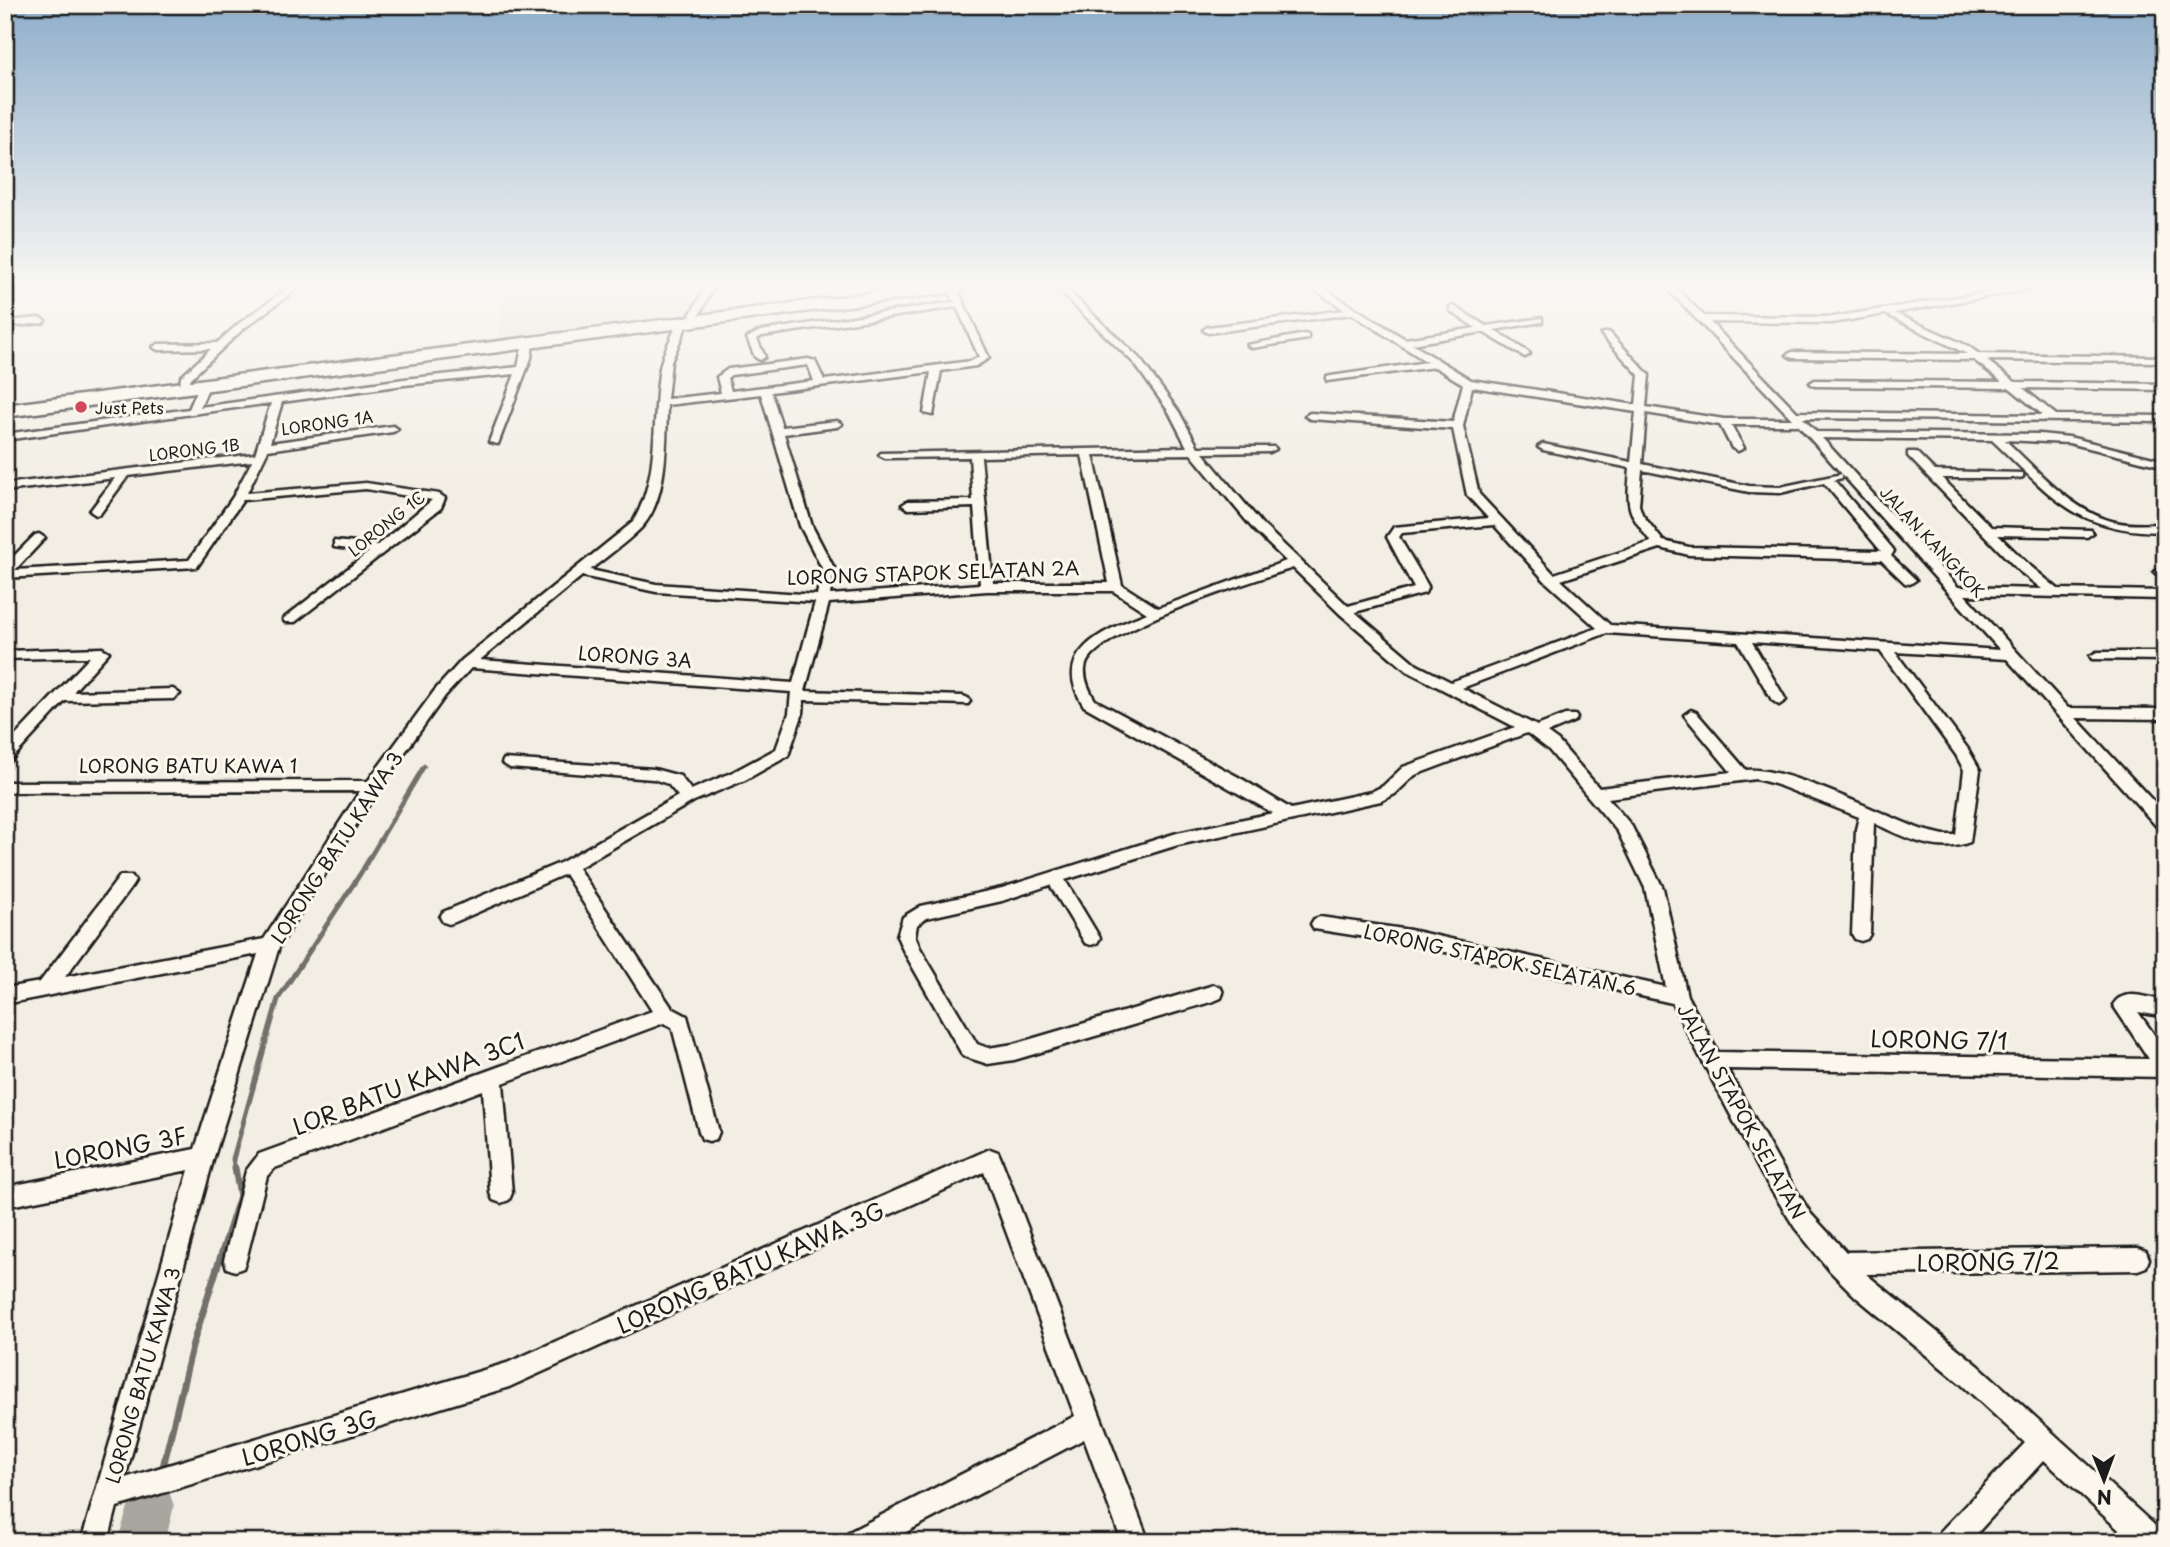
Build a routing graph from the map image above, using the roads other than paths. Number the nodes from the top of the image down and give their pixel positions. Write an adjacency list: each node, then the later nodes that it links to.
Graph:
1 (206, 358): 18 (street)
2 (377, 358): 18 (highway)
3 (413, 358): 22 (highway)
4 (524, 358): 15 (street)
5 (669, 358): 28 (street, LORONG BATU KAWA 3)
6 (984, 358): 16 (street)
7 (1134, 358): 49 (street, JALAN STAPOK SELATAN)
8 (1431, 358): 14 (street)
9 (1628, 358): 31 (street)
10 (1739, 358): 35 (street, JALAN KANGKOK)
11 (1978, 358): 23 (street)
12 (2013, 358): 13 (street)
13 (2160, 359)
14 (1439, 363): 17 (street); 20 (street)
15 (521, 370): 27 (street); 45 (street)
16 (936, 370): 19 (street); 32 (street)
17 (1331, 379)
18 (184, 383): 29 (highway)
19 (820, 383): 25 (street); 26 (street)
20 (1468, 383): 31 (street); 39 (street)
21 (1815, 383): 23 (street)
22 (204, 386): 29 (highway); 30 (street)
23 (2014, 387): 24 (street); 34 (street)
24 (2165, 387)
25 (765, 390): 26 (street); 41 (street)
26 (727, 395): 28 (street)
27 (277, 400): 30 (street); 50 (street)
28 (663, 403): 77 (street, LORONG BATU KAWA 3)
29 (5, 408)
30 (193, 411): 43 (street)
31 (1641, 411): 37 (street); 56 (street)
32 (929, 413)
33 (1310, 416): 39 (street)
34 (2054, 418): 35 (street); 36 (street)
35 (1797, 419): 37 (street); 42 (street, JALAN KANGKOK)
36 (2165, 419)
37 (1724, 422): 47 (street)
38 (837, 424): 41 (street)
39 (1458, 426): 67 (street)
40 (393, 429): 50 (street, LORONG 1A)
41 (779, 431): 88 (street)
42 (1814, 435): 44 (street); 57 (street, JALAN KANGKOK)
43 (5, 437)
44 (1995, 437): 55 (street); 68 (street)
45 (494, 442)
46 (1543, 447): 56 (street)
47 (1738, 448)
48 (1270, 449): 49 (street)
49 (1194, 450): 51 (street); 76 (street, JALAN STAPOK SELATAN)
50 (263, 452): 58 (street, LORONG 1B); 63 (street, LORONG 1B)
51 (1087, 453): 52 (street); 84 (street)
52 (975, 454): 54 (street); 64 (street)
53 (1912, 454): 59 (street)
54 (885, 455)
55 (2163, 465)
56 (1637, 467): 61 (street); 73 (street)
57 (1846, 472): 61 (street); 85 (street, JALAN KANGKOK)
58 (125, 473): 62 (street, LORONG 1B); 66 (street)
59 (1931, 474): 60 (street); 69 (street)
60 (2019, 475)
61 (1828, 481): 75 (street)
62 (5, 488)
63 (239, 498): 74 (street, LORONG 1C); 79 (street, LORONG 1B)
64 (977, 503): 65 (street); 83 (street)
65 (908, 505)
66 (96, 511)
67 (1494, 521): 81 (street); 89 (street)
68 (2165, 528)
69 (1989, 531): 70 (street); 86 (street)
70 (2087, 533)
71 (39, 538): 79 (street)
72 (338, 544): 74 (street)
73 (1659, 544): 75 (street); 81 (street)
74 (379, 549): 91 (street, LORONG 1C)
75 (1877, 556): 82 (street)
76 (1294, 563): 89 (street, JALAN STAPOK SELATAN); 90 (street)
77 (579, 571): 88 (street, LORONG STAPOK SELATAN 2A); 99 (street, LORONG BATU KAWA 3)
78 (2165, 571): 80 (street)
79 (5, 573)
80 (2165, 576)
81 (1551, 579): 92 (street)
82 (1910, 580)
83 (987, 587): 84 (street, LORONG STAPOK SELATAN 2A); 88 (street, LORONG STAPOK SELATAN 2A)
84 (1116, 587): 90 (street)
85 (1957, 591): 86 (street); 96 (street, JALAN KANGKOK)
86 (2053, 591): 87 (street)
87 (2165, 595)
88 (823, 599): 101 (street)
89 (1345, 611): 100 (street, JALAN STAPOK SELATAN)
90 (1156, 614): 119 (street)
91 (290, 619)
92 (1606, 629): 93 (street); 100 (street)
93 (1742, 637): 94 (street); 105 (street)
94 (1884, 647): 96 (street); 118 (street)
95 (5, 655): 103 (street)
96 (2012, 655): 106 (street, JALAN KANGKOK)
97 (2098, 656): 98 (street)
98 (2165, 656)
99 (467, 663): 101 (street, LORONG 3A); 114 (street, LORONG BATU KAWA 3)
100 (1451, 687): 110 (street, JALAN STAPOK SELATAN)
101 (799, 691): 104 (street, LORONG 3A); 117 (street)
102 (173, 694): 103 (street)
103 (61, 697): 111 (street)
104 (963, 701)
105 (1779, 701)
106 (2062, 713): 107 (street); 120 (street, JALAN KANGKOK)
107 (2165, 714)
108 (1691, 715): 113 (street)
109 (1570, 718): 110 (street)
110 (1532, 730): 116 (street, JALAN STAPOK SELATAN); 119 (street)
111 (5, 757)
112 (510, 763): 117 (street)
113 (1741, 774): 116 (street); 118 (street)
114 (372, 786): 115 (street, LORONG BATU KAWA 1); 128 (street, LORONG BATU KAWA 3)
115 (5, 787)
116 (1597, 794): 132 (street, JALAN STAPOK SELATAN)
117 (688, 797): 121 (street)
118 (1868, 814): 126 (street)
119 (1290, 816): 122 (street)
120 (2165, 825)
121 (568, 866): 124 (street); 134 (street)
122 (1055, 878): 127 (street); 130 (street)
123 (126, 881): 129 (street)
124 (449, 917)
125 (1320, 924): 132 (street, LORONG STAPOK SELATAN 6)
126 (1861, 934)
127 (1091, 938)
128 (270, 945): 129 (street); 139 (street, LORONG BATU KAWA 3)
129 (46, 988): 131 (street)
130 (1214, 993)
131 (5, 996)
132 (1678, 997): 135 (street, JALAN STAPOK SELATAN)
133 (2165, 1009): 136 (street)
134 (665, 1014): 137 (street, LOR BATU KAWA 3C1); 138 (street)
135 (1712, 1060): 136 (street, LORONG 7/1); 144 (street, JALAN STAPOK SELATAN)
136 (2165, 1068)
137 (492, 1076): 140 (street); 143 (street, LOR BATU KAWA 3C1)
138 (709, 1132)
139 (203, 1157): 141 (street, LORONG 3F); 148 (street, LORONG BATU KAWA 3)
140 (501, 1193)
141 (5, 1197)
142 (2138, 1259): 144 (street, LORONG 7/2)
143 (235, 1260)
144 (1838, 1262): 147 (street, JALAN STAPOK SELATAN)
145 (509, 1375): 146 (street, LORONG BATU KAWA 3G); 148 (street, LORONG 3G)
146 (1090, 1422): 150 (street); 151 (street)
147 (2044, 1442): 152 (street); 153 (street, JALAN STAPOK SELATAN)
148 (108, 1496): 149 (street, LORONG BATU KAWA 3)
149 (94, 1542)
150 (859, 1542)
151 (1136, 1542)
152 (1950, 1542)
153 (2152, 1542)

